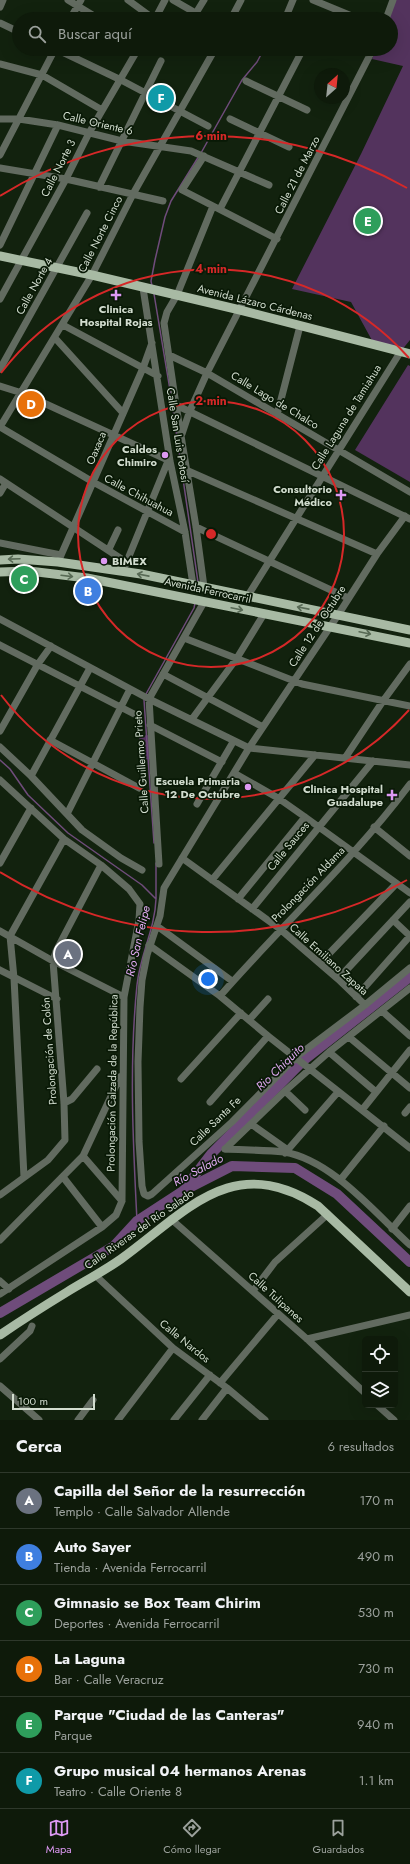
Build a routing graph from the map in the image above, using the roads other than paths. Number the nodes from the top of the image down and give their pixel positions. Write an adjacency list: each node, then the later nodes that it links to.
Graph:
1 (3, 0): 12 (street)
2 (68, 0): 11 (street)
3 (128, 0): 15 (street)
4 (165, 0): 16 (street)
5 (173, 0): 17 (street)
6 (204, 0): 18 (street)
7 (241, 0): 19 (street)
8 (293, 0): 20 (street)
9 (313, 0): 21 (street)
10 (393, 0): 22 (street)
11 (79, 3): 13 (street); 14 (street)
12 (0, 7)
13 (74, 12)
14 (90, 12)
15 (144, 12)
16 (158, 12)
17 (193, 12)
18 (197, 12)
19 (235, 12)
20 (287, 12)
21 (342, 12)
22 (389, 12)
23 (0, 23): 24 (street)
24 (12, 29)
25 (52, 56): 33 (street)
26 (71, 56): 34 (street)
27 (134, 56): 34 (street, Calle Norte 3)
28 (211, 56): 40 (street, Calle Norte Cinco)
29 (299, 56): 37 (street, Calle San Luis Potosí)
30 (369, 56): 63 (street, Calle 21 de Marzo)
31 (161, 61): 36 (street)
32 (0, 64): 33 (street)
33 (42, 75): 38 (street); 42 (street)
34 (121, 80): 36 (street); 38 (street, Calle Norte 3)
35 (246, 81): 37 (street)
36 (145, 93): 40 (street); 48 (street)
37 (278, 96): 39 (street); 46 (street, Calle San Luis Potosí)
38 (102, 110): 47 (street, Calle Norte 3)
39 (308, 110)
40 (181, 111): 45 (street); 49 (street, Calle Norte Cinco)
41 (0, 119): 42 (street, Calle Oriente 6)
42 (19, 119): 44 (street, Calle Oriente 6); 52 (street)
43 (230, 119): 46 (street)
44 (58, 124): 47 (street, Calle Oriente 6); 55 (street)
45 (208, 126)
46 (259, 132): 50 (street); 54 (street, Calle San Luis Potosí)
47 (89, 133): 48 (street, Calle Oriente 6); 56 (street, Calle Norte 3)
48 (122, 141): 49 (street, Calle Oriente 6); 58 (street)
49 (161, 147): 51 (street, Calle Oriente 6); 59 (street, Calle Norte Cinco)
50 (289, 147)
51 (198, 154): 54 (street, Calle Oriente 6); 61 (street)
52 (0, 155)
53 (0, 168): 55 (street)
54 (239, 171): 57 (street, Calle Oriente 6); 61 (street, Calle San Luis Potosí)
55 (34, 173): 56 (street); 64 (street)
56 (66, 179): 58 (street); 66 (street, Calle Norte 3)
57 (269, 185)
58 (99, 187): 59 (street)
59 (133, 194): 60 (street); 68 (street, Calle Norte Cinco)
60 (163, 201)
61 (217, 208): 63 (street); 70 (street, Calle San Luis Potosí)
62 (87, 213): 67 (street, Calle Norte 4)
63 (277, 238): 72 (street, Calle 21 de Marzo)
64 (0, 245)
65 (0, 256): 66 (main road, Avenida Lázaro Cárdenas)
66 (21, 261): 67 (main road, Avenida Lázaro Cárdenas); 71 (street, Calle Norte 3)
67 (57, 268): 68 (main road, Avenida Lázaro Cárdenas); 81 (street, Calle Norte 4)
68 (92, 275): 69 (main road, Avenida Lázaro Cárdenas); 73 (street, Calle Norte Cinco)
69 (150, 289): 70 (main road, Avenida Lázaro Cárdenas); 76 (street, Calle San Luis Potosí)
70 (177, 295): 72 (main road, Avenida Lázaro Cárdenas); 79 (street, Calle San Luis Potosí)
71 (0, 299)
72 (240, 310): 74 (main road, Avenida Lázaro Cárdenas); 82 (street, Calle 21 de Marzo)
73 (63, 325): 75 (street, Calle Norte Cinco); 80 (street)
74 (300, 326): 77 (main road, Avenida Lázaro Cárdenas); 89 (street)
75 (55, 338): 85 (street, Calle Norte Cinco); 87 (street)
76 (152, 342): 80 (street, Oaxaca); 83 (street, Calle San Luis Potosí)
77 (401, 351): 78 (main road, Avenida Lázaro Cárdenas); 93 (street, Calle Laguna de Tamiahua)
78 (410, 354)
79 (169, 355): 82 (street, Calle Lago de Chalco); 86 (street, Calle San Luis Potosí)
80 (143, 368): 83 (street); 87 (street, Oaxaca)
81 (0, 369)
82 (207, 373): 88 (street, Calle 21 de Marzo); 89 (street, Calle Lago de Chalco)
83 (158, 376): 94 (street, Calle San Luis Potosí)
84 (0, 386): 85 (street)
85 (22, 393): 90 (street, Calle Norte Cinco); 92 (street)
86 (176, 406): 88 (street); 91 (street, Calle San Luis Potosí)
87 (123, 413): 92 (street, Oaxaca)
88 (189, 413): 91 (street, Calle 21 de Marzo); 96 (street)
89 (277, 414): 93 (street, Calle Lago de Chalco)
90 (0, 427): 98 (street, Calle Chihuahua)
91 (182, 434): 95 (street, Calle San Luis Potosí)
92 (113, 436): 94 (street); 98 (street, Oaxaca)
93 (338, 450): 96 (street, Calle Laguna de Tamiahua); 99 (street, Calle Lago de Chalco)
94 (169, 461): 101 (street); 107 (street, Calle San Luis Potosí)
95 (186, 470): 102 (street); 105 (street, Calle San Luis Potosí)
96 (322, 476): 102 (street, Calle Laguna de Tamiahua); 103 (street)
97 (3, 481): 100 (street); 104 (street)
98 (93, 482): 101 (street, Calle Chihuahua); 104 (street, Oaxaca)
99 (410, 492)
100 (0, 493)
101 (147, 512): 107 (street, Calle Chihuahua); 113 (street)
102 (297, 518): 110 (street); 114 (street, Calle Laguna de Tamiahua)
103 (408, 518): 110 (street, Calle 12 de Octubre)
104 (75, 527): 109 (street); 111 (street, Oaxaca)
105 (196, 527): 114 (street); 117 (street, Calle San Luis Potosí)
106 (118, 530): 109 (street)
107 (185, 532): 117 (street, Calle San Luis Potosí)
108 (0, 543): 111 (street)
109 (109, 549): 113 (street)
110 (377, 554): 119 (street, Calle 12 de Octubre)
111 (60, 558): 112 (main road, Avenida Ferrocarril, one-way to 112); 116 (main road, Avenida Ferrocarril)
112 (0, 560)
113 (126, 562): 116 (street)
114 (269, 562): 118 (street, Calle Laguna de Tamiahua); 119 (street)
115 (0, 572): 120 (main road, Avenida Ferrocarril, one-way to 120)
116 (122, 572): 117 (main road, Avenida Ferrocarril, one-way to 116)
117 (198, 586): 118 (main road, Avenida Ferrocarril)
118 (247, 597): 122 (main road, Avenida Ferrocarril, one-way to 118)
119 (348, 598): 122 (street, Calle 12 de Octubre)
120 (199, 601): 121 (main road, Avenida Ferrocarril, one-way to 121); 126 (street, Calle Guillermo Prieto)
121 (264, 614): 124 (main road, Avenida Ferrocarril); 130 (street)
122 (338, 615): 124 (street, Calle 12 de Octubre); 125 (main road, Avenida Ferrocarril)
123 (0, 619): 129 (street)
124 (331, 626): 127 (main road, Avenida Ferrocarril, one-way to 127); 135 (street, Calle 12 de Octubre)
125 (410, 630)
126 (184, 638): 130 (street); 134 (street, Calle Guillermo Prieto)
127 (410, 643)
128 (0, 645): 131 (street)
129 (51, 646): 131 (street); 133 (street)
130 (236, 658): 135 (street); 139 (street)
131 (38, 664): 136 (street); 147 (street)
132 (410, 664): 140 (street)
133 (90, 668): 136 (street); 137 (street)
134 (163, 674): 138 (street, Calle Guillermo Prieto); 139 (street)
135 (294, 681): 140 (street); 146 (street, Calle 12 de Octubre)
136 (80, 685): 142 (street); 148 (street)
137 (130, 689): 138 (street); 142 (street)
138 (146, 697): 144 (street); 145 (street, Calle Guillermo Prieto)
139 (207, 697): 144 (street); 146 (street)
140 (383, 701): 141 (street); 153 (street)
141 (410, 706)
142 (121, 707): 143 (street); 156 (street)
143 (136, 715)
144 (192, 719): 149 (street)
145 (150, 724): 155 (street); 176 (street, Calle Guillermo Prieto)
146 (263, 727): 151 (street, Calle 12 de Octubre)
147 (0, 731)
148 (50, 740): 156 (street); 159 (street)
149 (233, 742): 151 (street); 155 (street)
150 (0, 747): 159 (street)
151 (249, 748): 152 (street); 158 (street, Calle 12 de Octubre)
152 (315, 755): 153 (street); 164 (street)
153 (345, 758): 154 (street)
154 (372, 761): 157 (street); 169 (street, Calle Sauces)
155 (222, 762): 165 (street)
156 (93, 764): 162 (street); 167 (street)
157 (410, 765)
158 (234, 773): 164 (street); 174 (street, Calle 12 de Octubre)
159 (31, 776): 167 (street)
160 (0, 780): 166 (street, Prolongación Calzada de la República)
161 (410, 784): 163 (street, Prolongación Aldama)
162 (139, 788)
163 (407, 793): 170 (street, Prolongación Aldama)
164 (278, 798): 168 (street); 179 (street)
165 (197, 804)
166 (31, 808): 171 (street, Prolongación Calzada de la República); 175 (street)
167 (67, 814): 178 (street)
168 (305, 817): 169 (street); 182 (street)
169 (319, 826): 172 (street); 184 (street, Calle Sauces)
170 (374, 828): 172 (street, Prolongación Aldama); 173 (street)
171 (64, 839): 177 (street, Prolongación Calzada de la República); 189 (street)
172 (354, 852): 180 (street); 187 (street, Prolongación Aldama)
173 (410, 856)
174 (182, 858): 179 (street, Calle Emiliano Zapata); 186 (street, Calle 12 de Octubre)
175 (0, 863)
176 (160, 864)
177 (101, 865): 192 (street); 201 (street, Prolongación Calzada de la República)
178 (142, 870)
179 (212, 880): 182 (street, Calle Emiliano Zapata)
180 (396, 884): 181 (street); 193 (street)
181 (410, 893)
182 (238, 899): 184 (street, Calle Emiliano Zapata)
183 (410, 902): 185 (street)
184 (252, 909): 187 (street, Calle Emiliano Zapata)
185 (393, 920): 190 (street); 197 (street)
186 (157, 926): 191 (street); 198 (street)
187 (280, 929): 193 (street, Calle Emiliano Zapata); 198 (street, Prolongación Aldama)
188 (0, 931): 189 (street)
189 (10, 936): 192 (street); 196 (street)
190 (410, 936): 202 (street)
191 (149, 945): 200 (street); 214 (street, Calle Santa Fe)
192 (53, 961): 201 (street); 203 (street, Prolongación de Colón)
193 (320, 963): 197 (street, Calle Emiliano Zapata)
194 (410, 968): 205 (street, Calle Santa Fe)
195 (0, 970): 196 (street)
196 (14, 978): 203 (street); 233 (street)
197 (338, 979): 202 (street, Calle Emiliano Zapata)
198 (232, 981): 200 (street, Prolongación Aldama)
199 (410, 988): 206 (street)
200 (220, 996): 207 (street)
201 (124, 997): 218 (street, Prolongación Calzada de la República)
202 (356, 997): 205 (street, Calle Emiliano Zapata)
203 (56, 999): 225 (street, Prolongación de Colón)
204 (268, 999): 208 (street)
205 (365, 1005): 214 (street, Calle Santa Fe)
206 (382, 1012): 210 (street); 211 (street)
207 (241, 1013): 208 (street); 219 (street)
208 (249, 1020): 209 (street)
209 (268, 1036): 214 (street); 224 (street)
210 (410, 1036)
211 (349, 1037): 213 (street); 217 (street)
212 (410, 1050): 217 (street)
213 (329, 1052): 215 (street); 223 (street)
214 (298, 1059): 215 (street)
215 (309, 1068): 221 (street); 222 (street)
216 (97, 1069): 225 (street)
217 (392, 1073): 220 (street); 223 (street)
218 (122, 1074): 232 (street); 237 (street, Prolongación Calzada de la República)
219 (181, 1079)
220 (410, 1088)
221 (285, 1091): 226 (street); 228 (street)
222 (338, 1092): 227 (street); 231 (street)
223 (376, 1092): 227 (street)
224 (210, 1102)
225 (64, 1103): 233 (street, Prolongación de Colón)
226 (305, 1110)
227 (362, 1110): 229 (street)
228 (251, 1124): 231 (street); 231 (street)
229 (384, 1126): 230 (street); 235 (street)
230 (410, 1148)
231 (286, 1151): 235 (street)
232 (83, 1156): 234 (street); 237 (street)
233 (24, 1177): 236 (street)
234 (63, 1177): 241 (street); 243 (street)
235 (341, 1179): 242 (street)
236 (0, 1195)
237 (122, 1201): 241 (street, Prolongación Calzada de la República)
238 (410, 1206): 242 (street)
239 (328, 1214): 240 (main road, Calle Riveras del Río Salado); 248 (street); 249 (main road, Calle Riveras del Río Salado)
240 (171, 1219): 245 (main road, Calle Riveras del Río Salado); 248 (street, Calle Tulipanes)
241 (102, 1227): 247 (street, Prolongación Calzada de la República)
242 (392, 1229): 244 (street)
243 (0, 1240)
244 (410, 1246)
245 (95, 1275): 254 (main road, Calle Riveras del Río Salado); 256 (street, Calle Nardos)
246 (0, 1281): 247 (street)
247 (9, 1289): 250 (street, Prolongación Calzada de la República)
248 (253, 1291): 251 (street, Calle Tulipanes)
249 (410, 1292)
250 (0, 1294)
251 (278, 1314): 255 (street, Calle Tulipanes); 259 (street)
252 (410, 1315): 255 (street)
253 (32, 1326): 257 (street)
254 (0, 1335)
255 (306, 1338): 262 (street, Calle Tulipanes)
256 (173, 1348): 258 (street, Calle Nardos); 268 (street)
257 (0, 1359)
258 (210, 1375): 259 (street, Calle Nardos); 269 (street)
259 (220, 1383): 261 (street, Calle Nardos)
260 (0, 1386): 266 (street)
261 (227, 1388): 270 (street); 271 (street, Calle Nardos)
262 (362, 1390)
263 (93, 1400): 267 (street)
264 (380, 1408): 265 (street)
265 (389, 1419)
266 (39, 1420)
267 (78, 1420)
268 (118, 1420)
269 (174, 1420)
270 (202, 1420)
271 (265, 1420)

